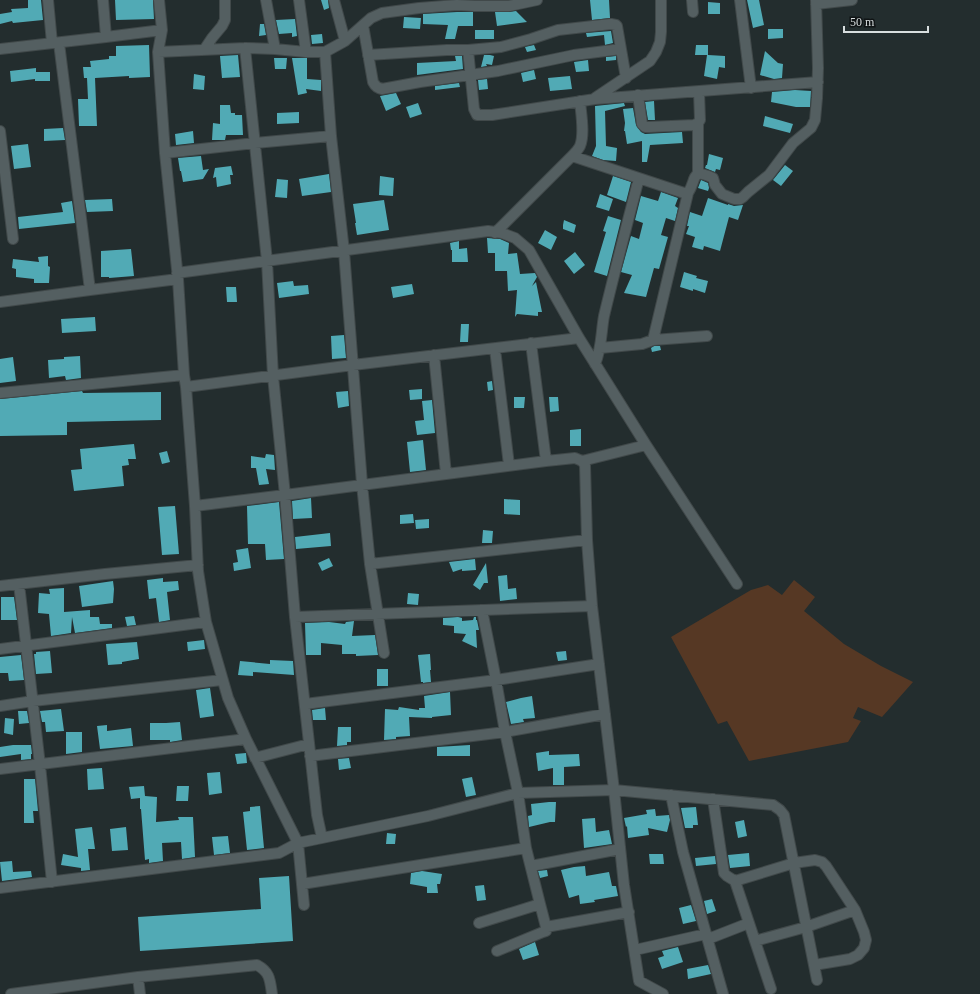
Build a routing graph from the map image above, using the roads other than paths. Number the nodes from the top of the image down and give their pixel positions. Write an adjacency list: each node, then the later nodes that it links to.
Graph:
1 (48, 0): 20 (street)
2 (103, 0): 18 (street)
3 (159, 0): 17 (street)
4 (225, 0): 25 (street)
5 (266, 0): 23 (street)
6 (299, 0): 28 (street)
7 (334, 0): 19 (street)
8 (537, 0): 14 (street)
9 (661, 0): 32 (street)
10 (692, 0): 15 (street)
11 (740, 0): 34 (street)
12 (852, 0): 13 (street)
13 (816, 2): 33 (street)
14 (475, 3): 16 (street)
15 (693, 12)
16 (363, 25): 19 (street); 30 (street)
17 (162, 30): 18 (street); 27 (street)
18 (106, 37): 20 (street)
19 (345, 42): 29 (street)
20 (56, 43): 22 (street); 53 (street)
21 (245, 48): 23 (street); 25 (street); 42 (street)
22 (0, 49)
23 (275, 49): 28 (street)
24 (621, 49): 26 (street); 31 (street); 32 (street)
25 (204, 50): 27 (street)
26 (468, 50): 30 (street); 31 (street)
27 (158, 52): 43 (street)
28 (306, 52): 29 (street)
29 (325, 52): 41 (street)
30 (368, 55): 31 (street)
31 (470, 75): 38 (street)
32 (626, 78): 37 (street)
33 (818, 82): 34 (street); 45 (street)
34 (750, 88): 35 (street)
35 (699, 92): 36 (street); 39 (street)
36 (638, 95): 37 (street); 39 (street)
37 (595, 99): 38 (street)
38 (580, 101): 44 (street)
39 (698, 123): 45 (street)
40 (0, 131): 49 (street)
41 (331, 136): 42 (street); 50 (street)
42 (255, 143): 43 (street); 51 (street)
43 (165, 153): 52 (street)
44 (572, 156): 46 (street); 48 (street)
45 (698, 173): 47 (street)
46 (640, 178): 47 (street); 59 (street)
47 (688, 194): 57 (street)
48 (496, 233): 50 (street); 56 (street)
49 (13, 239)
50 (344, 250): 51 (street); 63 (street)
51 (267, 261): 52 (street); 65 (street)
52 (178, 276): 53 (street); 64 (street)
53 (90, 290): 54 (street)
54 (0, 302)
55 (707, 336): 57 (street)
56 (579, 338): 58 (street); 62 (street)
57 (653, 340): 59 (street)
58 (531, 343): 60 (street); 69 (street)
59 (600, 348): 62 (street)
60 (495, 349): 61 (street); 71 (street)
61 (434, 355): 63 (street); 72 (street)
62 (596, 364): 68 (street)
63 (354, 365): 65 (street); 73 (street)
64 (184, 375): 66 (street); 67 (street)
65 (273, 376): 66 (street); 74 (street)
66 (186, 387): 75 (street)
67 (0, 393)
68 (646, 445): 70 (street); 80 (street)
69 (546, 461): 70 (street); 71 (street)
70 (582, 461): 76 (street)
71 (509, 466): 72 (street)
72 (446, 474): 73 (street)
73 (362, 484): 74 (street); 77 (street)
74 (285, 495): 75 (street); 85 (street)
75 (196, 506): 78 (street)
76 (586, 540): 77 (street); 82 (street)
77 (370, 564): 84 (street)
78 (198, 565): 79 (street); 86 (street)
79 (19, 584): 81 (street); 87 (street)
80 (737, 584)
81 (0, 586)
82 (592, 606): 83 (street); 90 (street)
83 (482, 610): 84 (street); 92 (street)
84 (378, 614): 85 (street); 89 (street)
85 (295, 617): 94 (street)
86 (206, 622): 87 (street); 91 (street)
87 (26, 646): 88 (street); 93 (street)
88 (0, 649)
89 (384, 653)
90 (599, 664): 92 (street); 96 (street)
91 (222, 680): 93 (street); 98 (street)
92 (496, 680): 94 (street); 97 (street)
93 (33, 701): 95 (street); 102 (street)
94 (305, 704): 99 (street)
95 (0, 706)
96 (605, 714): 97 (street); 104 (street)
97 (505, 732): 100 (street); 105 (street)
98 (246, 739): 101 (street); 102 (street)
99 (310, 744): 100 (street); 101 (street)
100 (310, 756): 108 (street)
101 (255, 758): 109 (street)
102 (40, 765): 103 (street); 115 (street)
103 (0, 769)
104 (614, 790): 105 (street); 106 (street); 111 (street)
105 (518, 793): 108 (street); 110 (street)
106 (671, 795): 107 (street); 126 (street)
107 (713, 799): 112 (street); 114 (street)
108 (322, 838): 109 (street)
109 (298, 843): 115 (street); 116 (street)
110 (526, 848): 113 (street); 116 (street)
111 (620, 849): 113 (street); 121 (street)
112 (794, 863): 114 (street); 120 (street); 125 (street)
113 (531, 866): 118 (street)
114 (735, 881): 122 (street)
115 (52, 882): 117 (street)
116 (302, 884): 119 (street)
117 (0, 888)
118 (540, 904): 123 (street); 124 (street)
119 (304, 905)
120 (855, 910): 125 (street); 130 (street)
121 (629, 912): 124 (street); 128 (street)
122 (749, 923): 126 (street); 127 (street)
123 (479, 924)
124 (546, 927): 129 (street)
125 (806, 927): 127 (street); 130 (street)
126 (707, 936): 128 (street); 138 (street)
127 (755, 941): 133 (street)
128 (635, 950): 137 (street)
129 (497, 951)
130 (814, 965): 132 (street)
131 (138, 977): 134 (street); 135 (street); 136 (street)
132 (816, 980)
133 (771, 989)
134 (11, 994)
135 (140, 994)
136 (272, 994)
137 (663, 994)
138 (723, 994)

